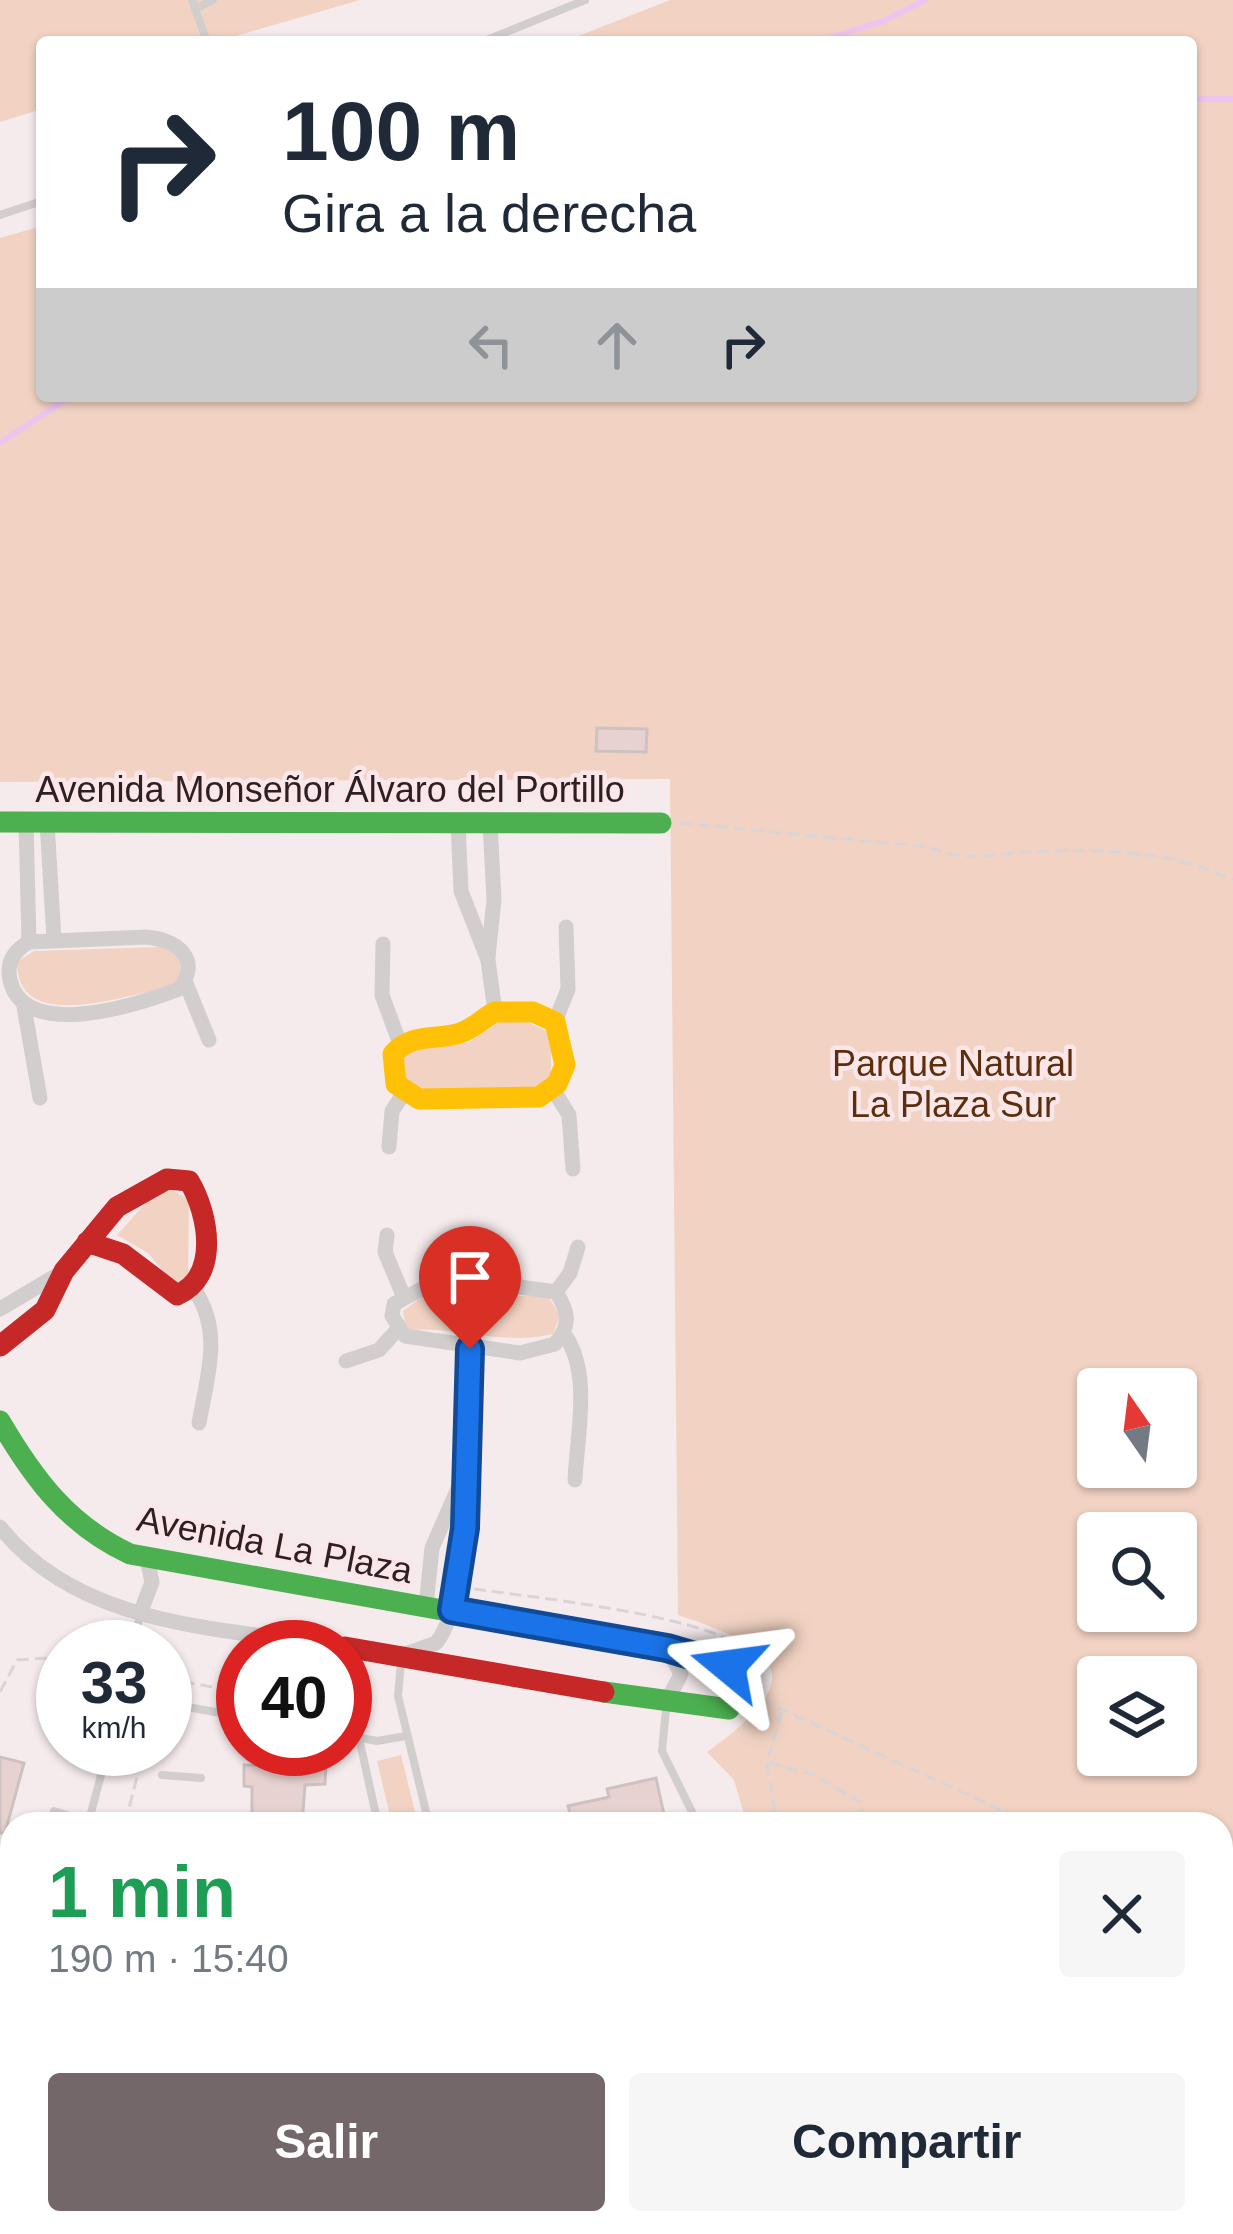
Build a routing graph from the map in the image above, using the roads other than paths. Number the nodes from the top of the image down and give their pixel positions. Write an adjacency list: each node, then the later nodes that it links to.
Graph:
1 (213, 0): 3 (lane)
2 (585, 0): 5 (lane)
3 (194, 5): 4 (lane)
4 (205, 36)
5 (497, 36)
6 (36, 203): 7 (lane)
7 (0, 215)
8 (0, 822): 9 (street, Avenida Monseñor Álvaro del Portillo)
9 (37, 822): 10 (street, Avenida Monseñor Álvaro del Portillo); 14 (street); 15 (street)
10 (458, 823): 11 (street, Avenida Monseñor Álvaro del Portillo); 17 (street)
11 (490, 823): 12 (street, Avenida Monseñor Álvaro del Portillo); 17 (street)
12 (661, 823)
13 (566, 927): 21 (street)
14 (54, 939): 15 (street); 18 (street)
15 (29, 942): 19 (street)
16 (383, 944): 23 (street)
17 (488, 960): 20 (street)
18 (185, 981): 19 (street); 22 (street)
19 (24, 1007): 26 (street)
20 (495, 1012): 21 (street); 23 (street)
21 (555, 1022): 24 (street)
22 (209, 1040)
23 (400, 1044): 25 (street)
24 (554, 1091): 25 (street); 28 (street)
25 (404, 1093): 27 (street)
26 (40, 1098)
27 (389, 1147)
28 (573, 1169)
29 (387, 1235): 35 (street)
30 (87, 1242): 32 (street); 33 (street); 33 (street)
31 (578, 1247): 34 (street)
32 (64, 1271): 36 (street); 39 (street)
33 (195, 1291): 43 (street)
34 (556, 1292): 35 (street); 38 (street)
35 (403, 1295): 37 (street)
36 (0, 1309)
37 (398, 1329): 40 (street); 41 (street)
38 (564, 1334): 40 (street); 45 (street)
39 (0, 1346)
40 (470, 1349): 44 (street)
41 (346, 1361)
42 (0, 1420): 47 (street, Avenida La Plaza)
43 (200, 1423)
44 (465, 1475): 48 (street); 49 (street)
45 (575, 1480)
46 (0, 1527): 50 (street, Avenida La Plaza)
47 (147, 1559): 48 (street, Avenida La Plaza); 50 (street)
48 (426, 1606): 49 (street, Avenida La Plaza)
49 (452, 1610): 53 (street, Avenida La Plaza); 55 (street)
50 (140, 1614): 51 (lane); 52 (street, Avenida La Plaza)
51 (138, 1620)
52 (216, 1626)
53 (667, 1648): 56 (street); 56 (street, Avenida La Plaza)
54 (372, 1651): 55 (street, Avenida La Plaza)
55 (402, 1655): 56 (street, Avenida La Plaza); 57 (lane)
56 (668, 1700): 68 (lane)
57 (406, 1736): 58 (lane); 67 (lane)
58 (372, 1737)
59 (101, 1776): 65 (lane)
60 (176, 1776): 62 (lane)
61 (368, 1776): 66 (lane)
62 (201, 1778)
63 (54, 1811): 64 (lane)
64 (57, 1812)
65 (91, 1812)
66 (376, 1812)
67 (426, 1812)
68 (692, 1812)

